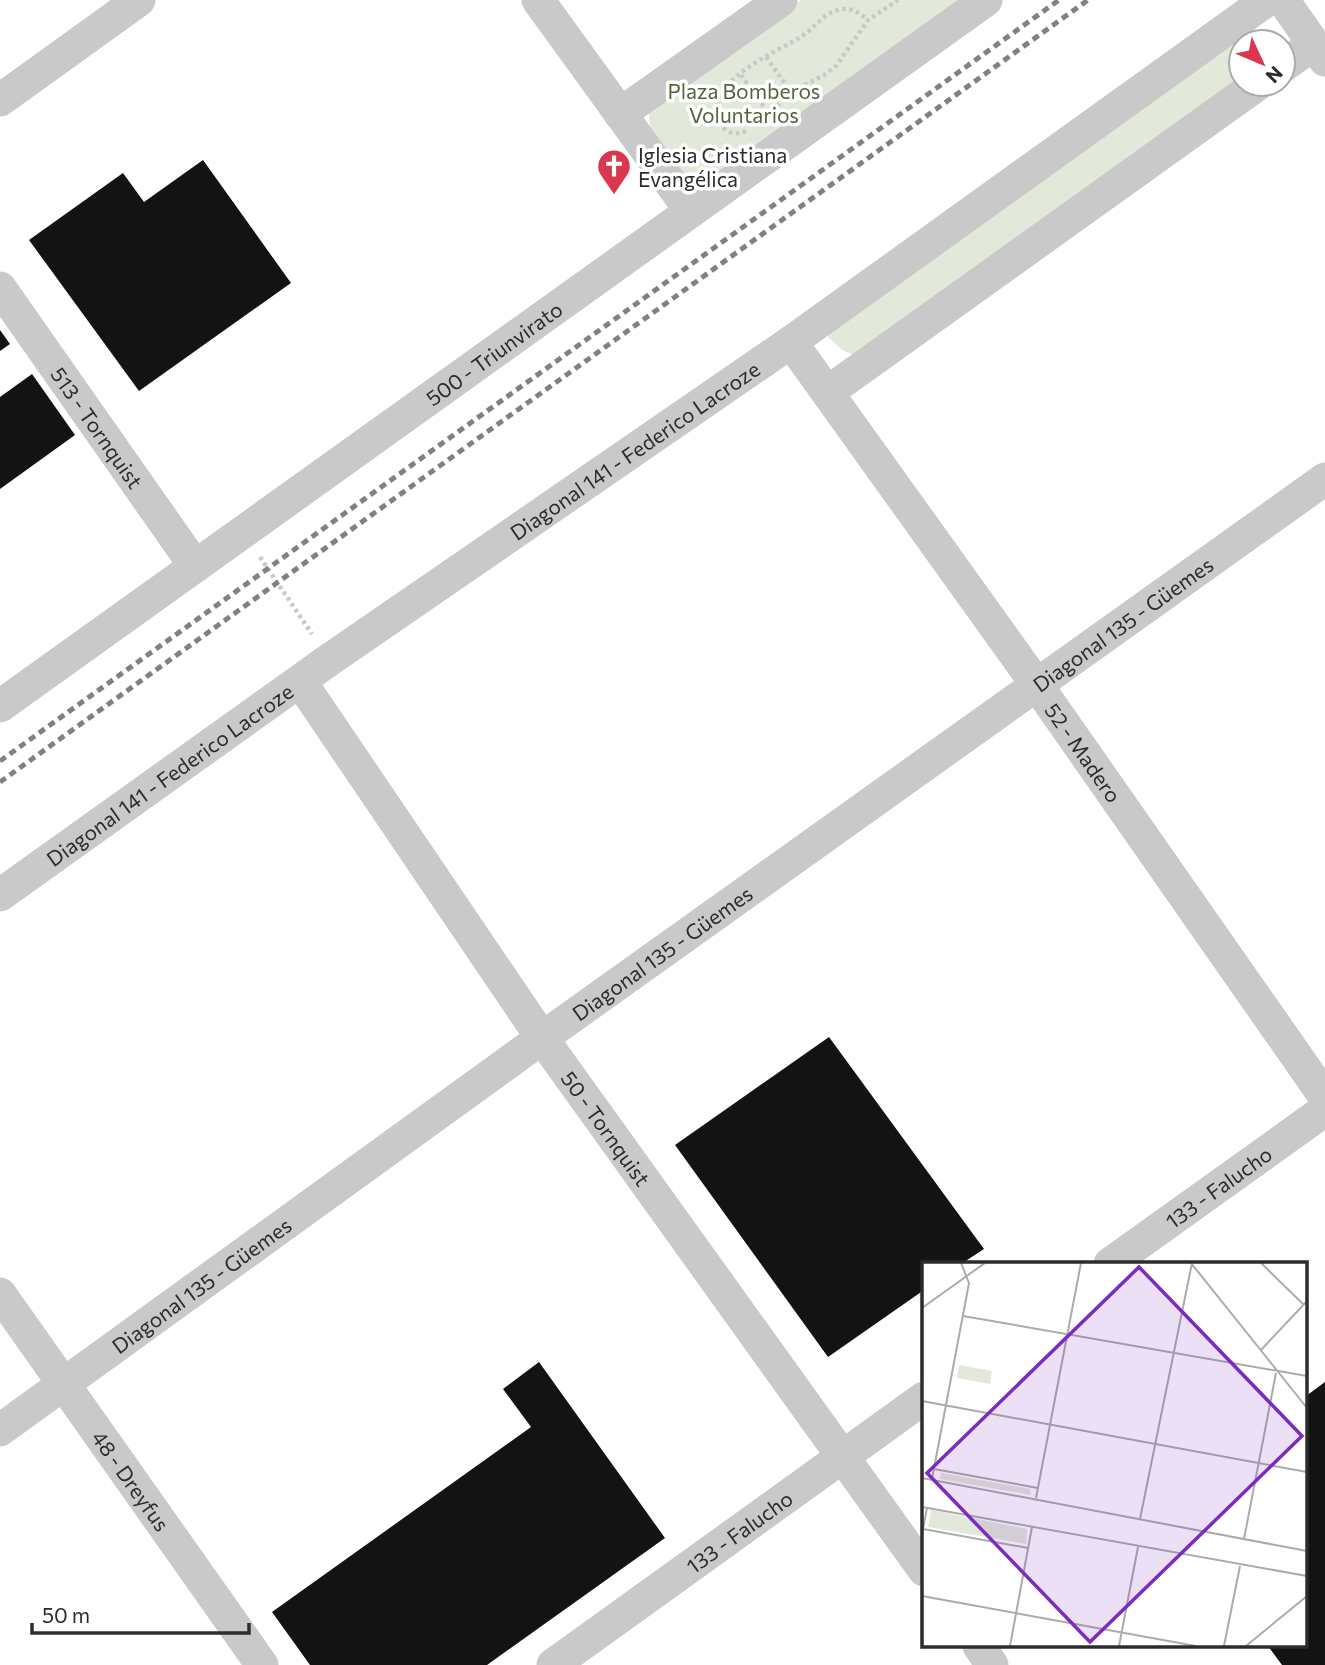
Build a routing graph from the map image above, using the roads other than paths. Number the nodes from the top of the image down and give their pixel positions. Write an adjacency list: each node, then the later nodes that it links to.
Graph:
1 (139, 0): 10 (street)
2 (538, 0): 11 (street)
3 (781, 0): 11 (street)
4 (986, 0): 12 (street, 500 - Triunvirato)
5 (1267, 0): 14 (street, Diagonal 141 - Federico Lacroze)
6 (1283, 0): 7 (street)
7 (1319, 52): 8 (street)
8 (1297, 61)
9 (1238, 98): 15 (street)
10 (0, 100)
11 (620, 114): 12 (street)
12 (691, 211): 17 (street, 500 - Triunvirato)
13 (0, 288): 17 (street, 513 - Tornquist)
14 (791, 342): 15 (street, 52 - Madero); 18 (street, Diagonal 141 - Federico Lacroze)
15 (828, 392): 19 (street, 52 - Madero)
16 (1325, 479): 19 (street, Diagonal 135 - Güemes)
17 (195, 566): 20 (street, 500 - Triunvirato)
18 (300, 681): 21 (street, Diagonal 141 - Federico Lacroze); 22 (street, 50 - Tornquist)
19 (1037, 685): 22 (street, Diagonal 135 - Güemes); 23 (street, 52 - Madero)
20 (0, 706)
21 (0, 895)
22 (542, 1038): 27 (street, Diagonal 135 - Güemes); 30 (street, 50 - Tornquist)
23 (1325, 1097)
24 (1325, 1110): 25 (street, 133 - Falucho)
25 (1113, 1262)
26 (0, 1294): 27 (street, 48 - Dreyfus)
27 (63, 1385): 29 (street, Diagonal 135 - Güemes); 33 (street, 48 - Dreyfus)
28 (922, 1399): 30 (street, 133 - Falucho)
29 (0, 1430)
30 (843, 1457): 31 (street, 50 - Tornquist); 34 (street, 133 - Falucho)
31 (922, 1567)
32 (980, 1648): 35 (street)
33 (262, 1665)
34 (553, 1665)
35 (992, 1665)

